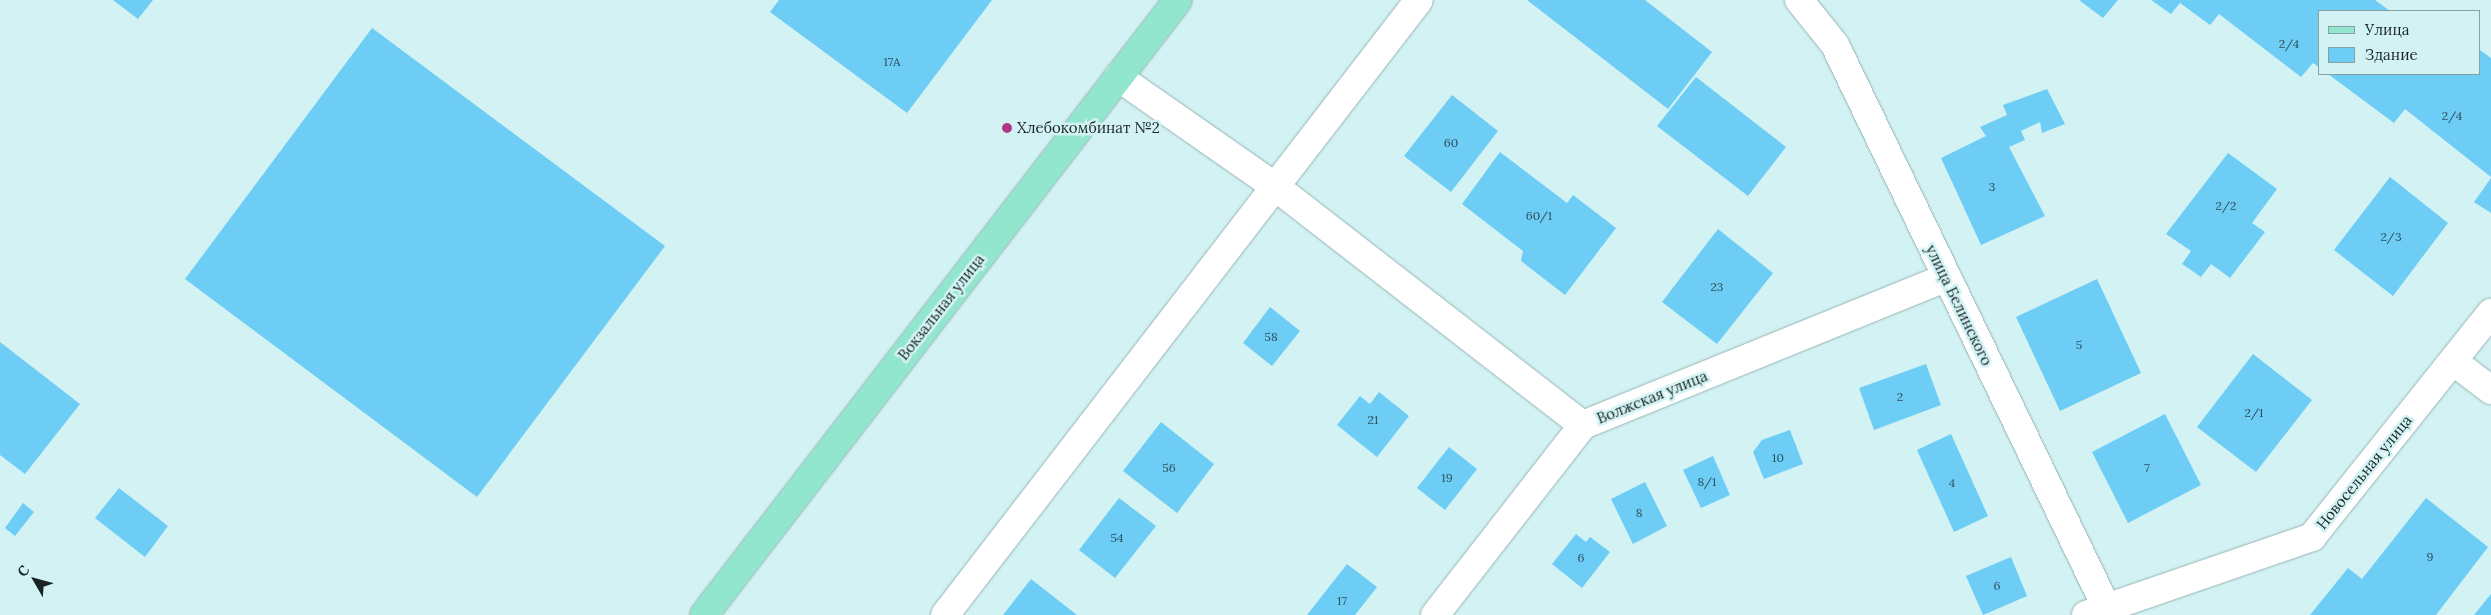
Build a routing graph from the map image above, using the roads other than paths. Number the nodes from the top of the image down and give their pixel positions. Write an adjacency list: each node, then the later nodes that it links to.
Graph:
1 (1178, 0): 4 (main road, Вокзальная улица)
2 (1419, 0): 5 (street)
3 (1799, 0): 6 (street, улица Белинского)
4 (1118, 77): 5 (street); 12 (main road, Вокзальная улица)
5 (1277, 188): 10 (street); 13 (street)
6 (1945, 278): 10 (street, Волжская улица); 11 (street, улица Белинского)
7 (2491, 313): 8 (street, Новосельная улица)
8 (2453, 361): 9 (street); 11 (street, Новосельная улица)
9 (2491, 390)
10 (1583, 425): 14 (street, Волжская улица)
11 (2101, 612)
12 (704, 615)
13 (945, 615)
14 (1435, 615)

